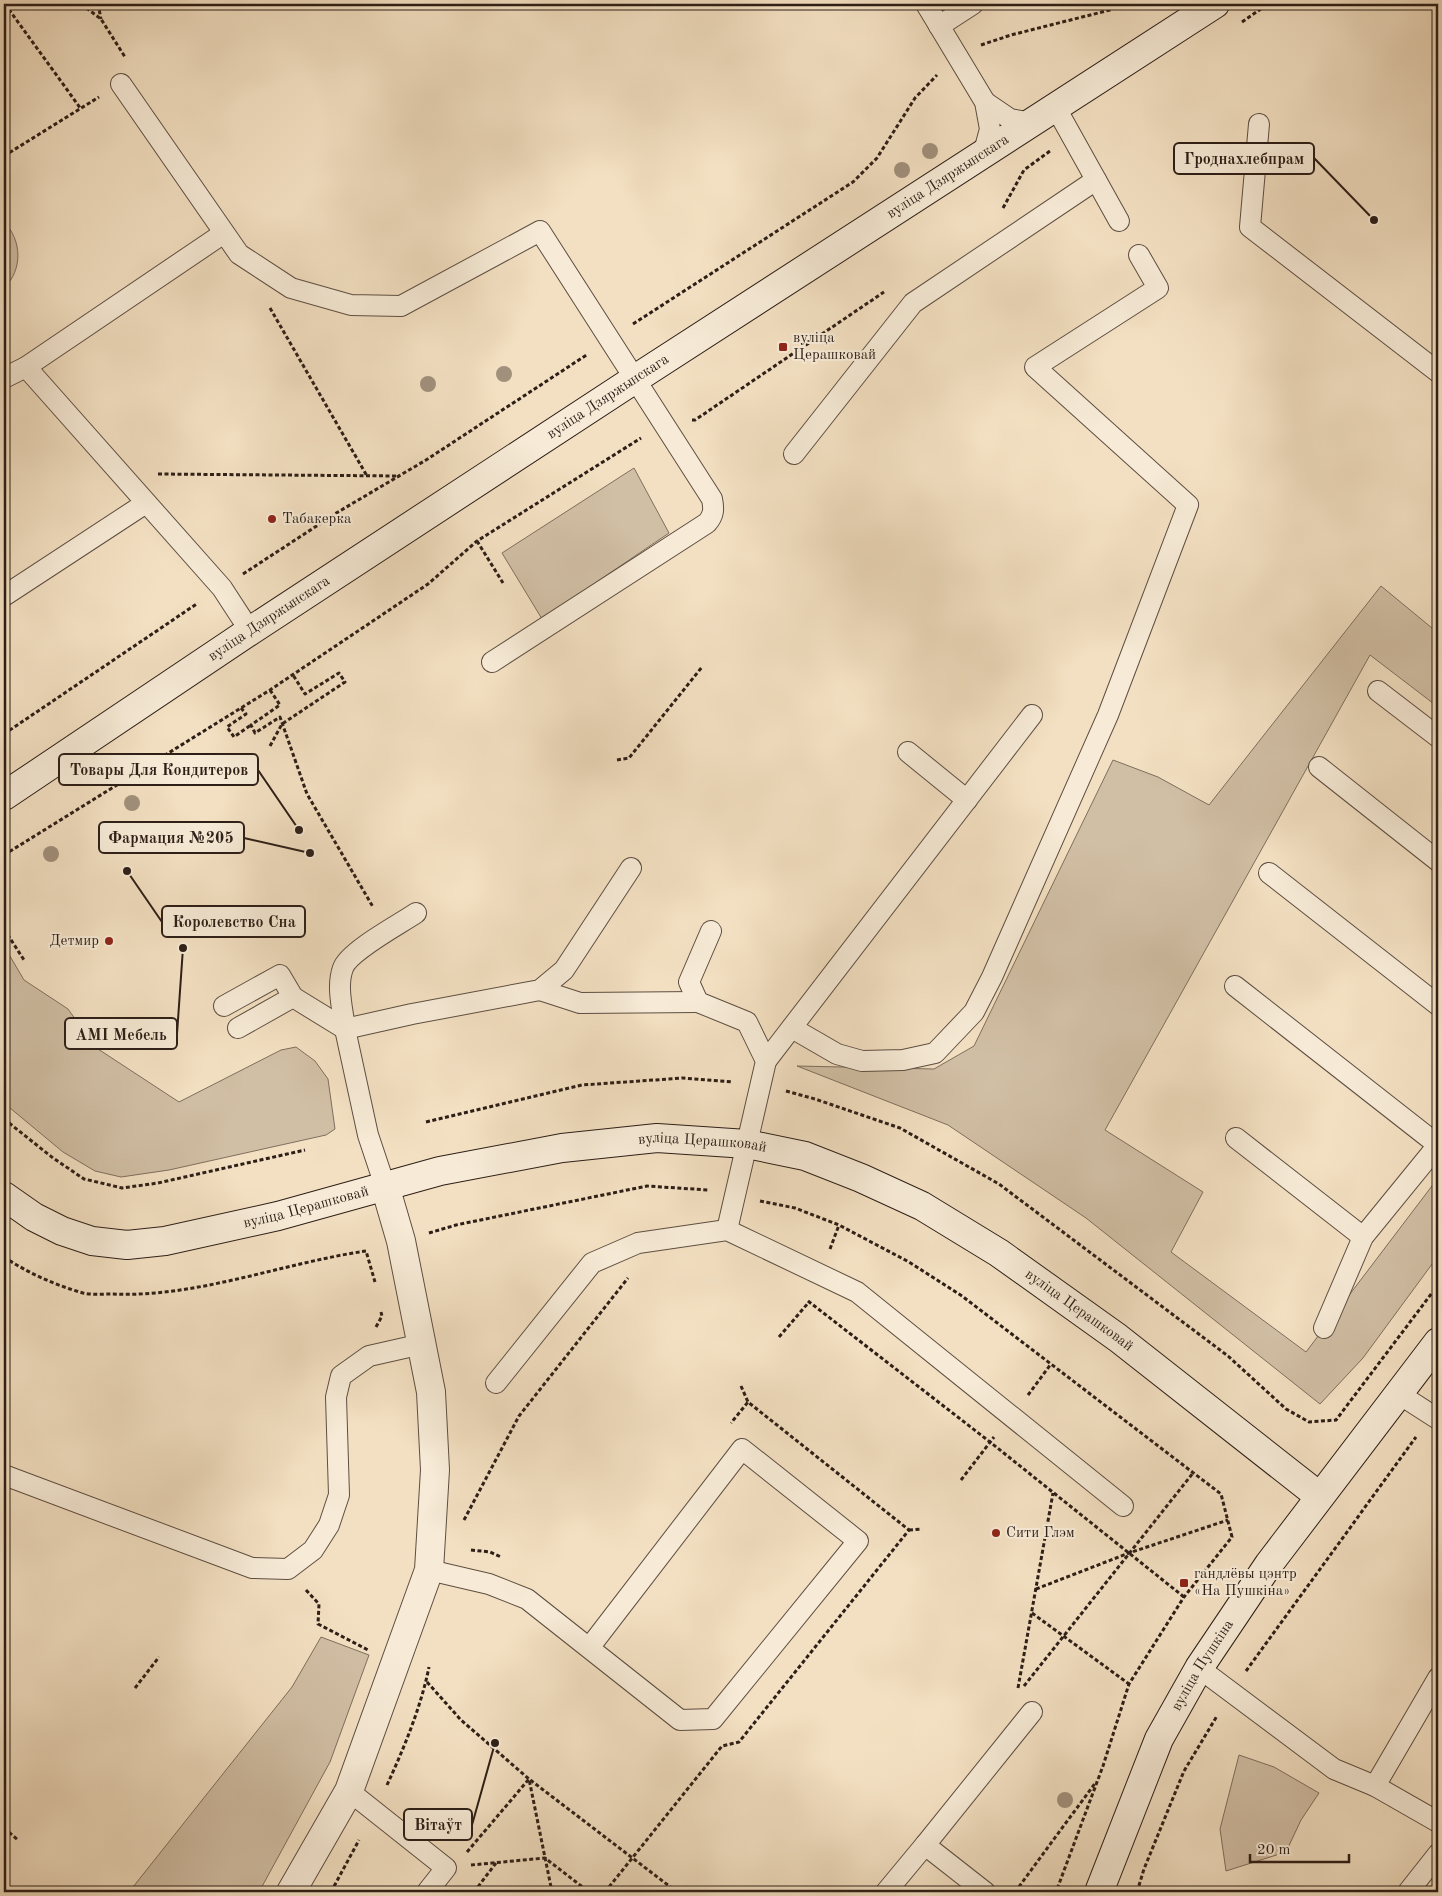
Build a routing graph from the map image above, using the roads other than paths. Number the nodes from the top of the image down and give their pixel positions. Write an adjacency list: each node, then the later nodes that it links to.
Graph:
1 (926, 4): 4 (lane)
2 (973, 4): 4 (lane)
3 (1215, 4): 7 (street, вуліца Дзяржынскага)
4 (940, 26): 6 (lane)
5 (121, 84): 13 (lane)
6 (985, 102): 8 (lane); 10 (lane)
7 (1056, 108): 8 (street, вуліца Дзяржынскага); 11 (lane)
8 (1033, 123): 10 (street, вуліца Дзяржынскага)
9 (1259, 124): 16 (lane)
10 (983, 155): 18 (street, вуліца Дзяржынскага)
11 (1096, 180): 12 (lane); 19 (lane)
12 (1119, 221)
13 (224, 233): 15 (lane); 18 (lane)
14 (1139, 255): 43 (lane)
15 (26, 367): 17 (lane); 20 (lane)
16 (1438, 372)
17 (4, 378)
18 (634, 379): 22 (street, вуліца Дзяржынскага); 23 (lane)
19 (794, 454)
20 (146, 503): 21 (lane); 22 (lane)
21 (4, 596)
22 (250, 631): 29 (street, вуліца Дзяржынскага)
23 (492, 662)
24 (1378, 691): 26 (lane)
25 (1032, 715): 30 (lane)
26 (1438, 737)
27 (908, 752): 30 (lane)
28 (1319, 767): 31 (lane)
29 (4, 796)
30 (967, 800): 43 (lane)
31 (1438, 862)
32 (631, 868): 37 (lane)
33 (1269, 873): 40 (lane)
34 (416, 913): 44 (lane)
35 (711, 931): 39 (lane)
36 (1235, 986): 51 (lane)
37 (540, 990): 39 (lane); 44 (lane)
38 (293, 997): 41 (lane); 42 (lane); 44 (lane)
39 (698, 1002): 45 (lane)
40 (1438, 1005)
41 (224, 1006)
42 (238, 1028)
43 (792, 1028): 45 (lane)
44 (345, 1029): 48 (lane)
45 (766, 1061): 47 (lane)
46 (1236, 1138): 51 (lane)
47 (747, 1144): 48 (street, вуліца Церашковай); 50 (lane); 59 (street, вуліца Церашковай)
48 (385, 1186): 49 (street, вуліца Церашковай); 54 (street)
49 (4, 1196)
50 (727, 1230): 55 (lane); 60 (lane)
51 (1363, 1238): 52 (lane)
52 (1324, 1328)
53 (1438, 1342): 56 (street, вуліца Пушкіна)
54 (422, 1344): 58 (lane); 61 (street)
55 (496, 1383)
56 (1399, 1394): 57 (lane); 59 (street, вуліца Пушкіна)
57 (1435, 1417)
58 (4, 1475)
59 (1319, 1496): 63 (street, вуліца Пушкіна)
60 (1123, 1506)
61 (429, 1570): 62 (lane); 67 (street)
62 (589, 1648): 62 (lane)
63 (1199, 1668): 66 (lane); 75 (street, вуліца Пушкіна)
64 (1438, 1678): 66 (lane)
65 (1032, 1712): 69 (lane)
66 (1375, 1786): 68 (lane)
67 (349, 1791): 71 (street); 72 (lane)
68 (1438, 1822)
69 (925, 1845): 73 (lane); 74 (lane)
70 (1438, 1854): 76 (lane)
71 (291, 1892)
72 (427, 1892)
73 (886, 1892)
74 (985, 1892)
75 (1099, 1892)
76 (1408, 1892)

